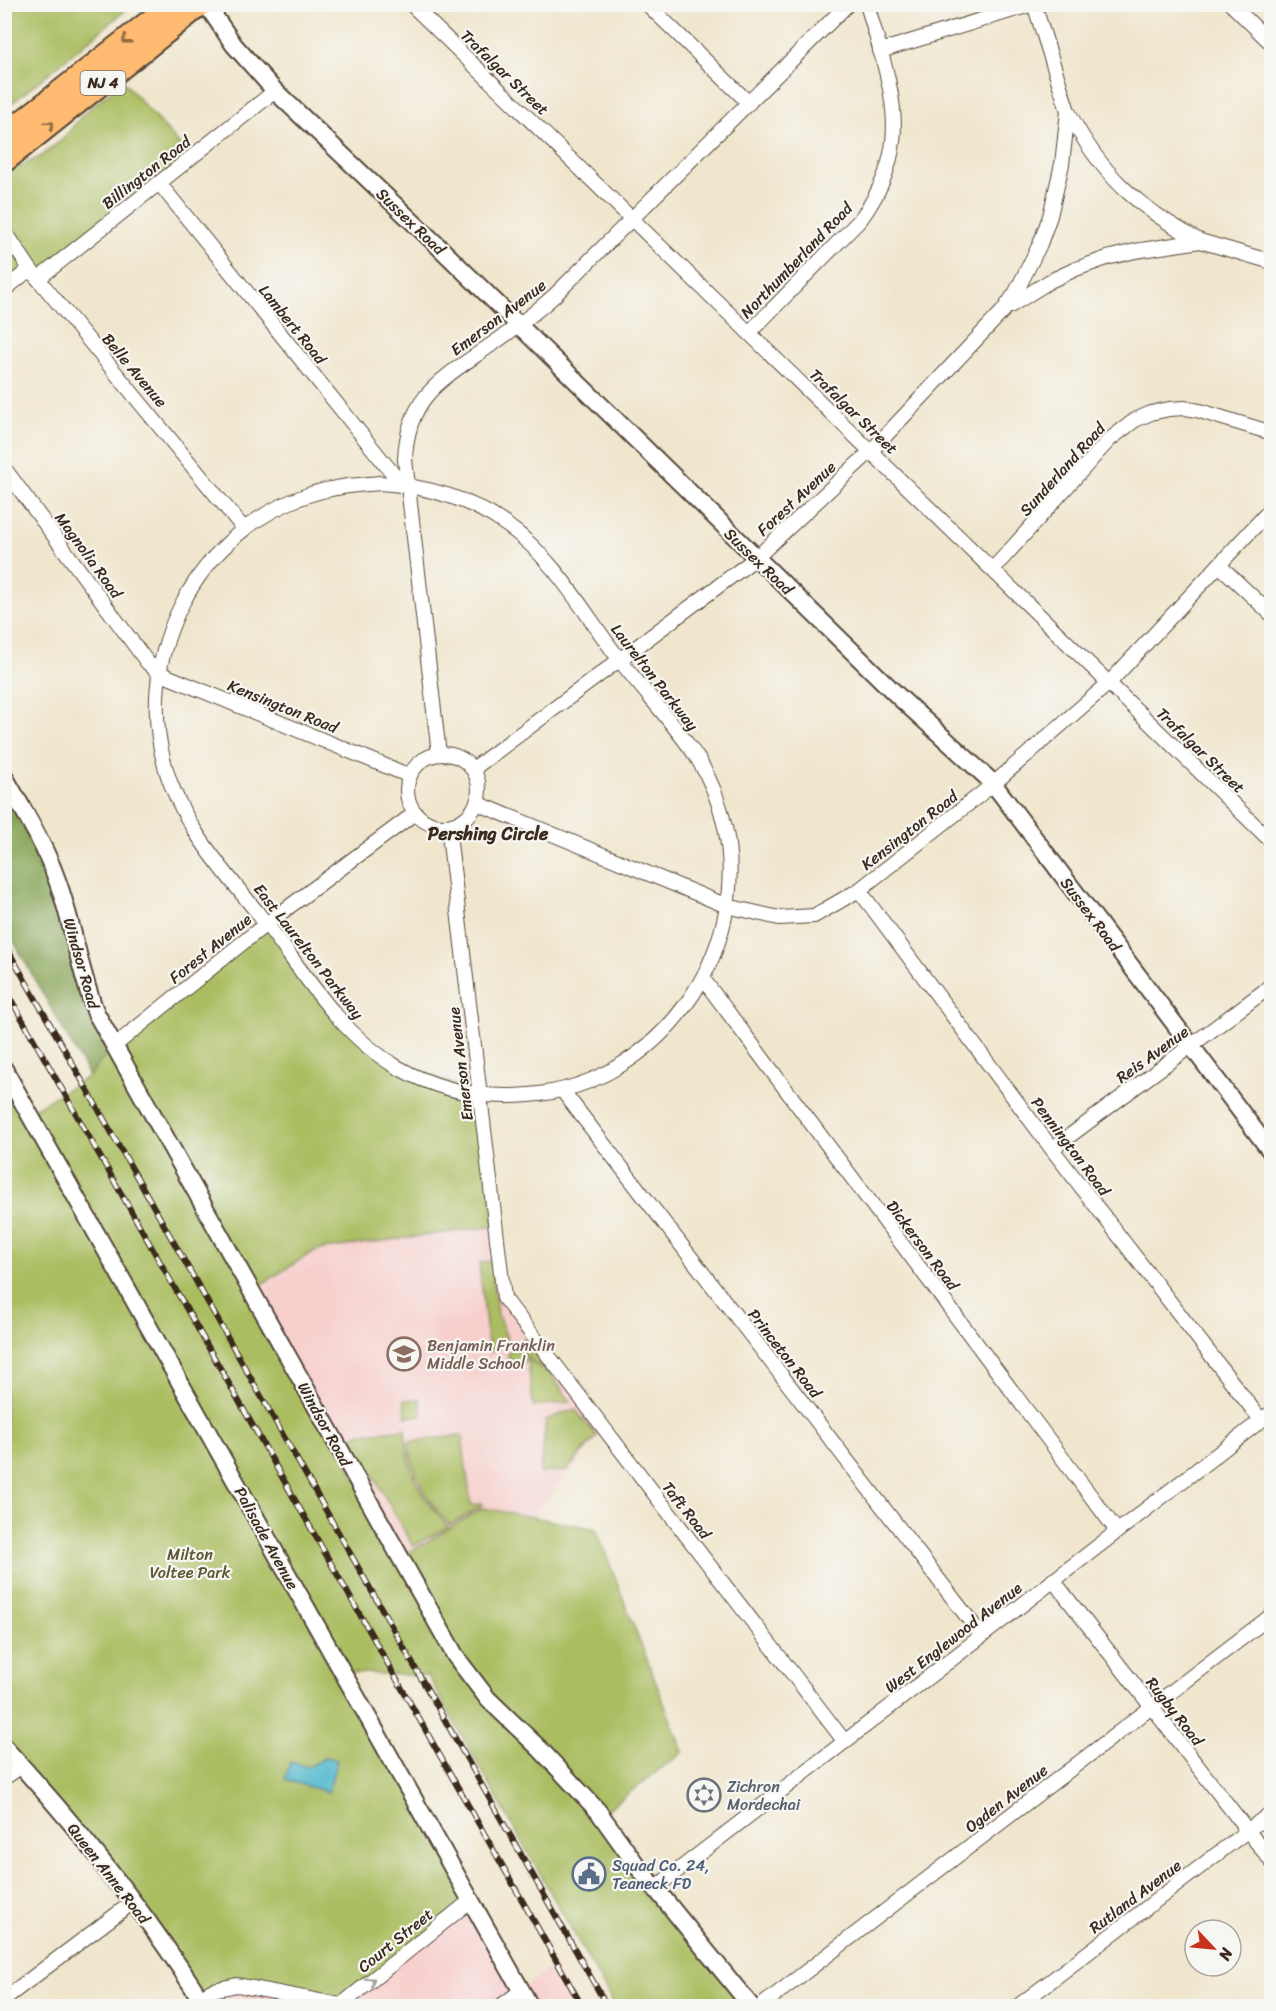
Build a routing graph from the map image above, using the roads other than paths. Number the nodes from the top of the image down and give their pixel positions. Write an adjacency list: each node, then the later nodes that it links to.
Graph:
1 (172, 4): 12 (highway, NJ 4, one-way to 12)
2 (411, 4): 19 (street, Trafalgar Street)
3 (647, 4): 13 (street)
4 (848, 4): 13 (street, Emerson Avenue)
5 (867, 4): 10 (street, Northumberland Road)
6 (1034, 4): 10 (street); 14 (street)
7 (1231, 4): 9 (street)
8 (207, 8): 11 (street, Sussex Road); 17 (highway, NJ 4, one-way to 8)
9 (1272, 44)
10 (880, 51): 27 (street, Northumberland Road)
11 (275, 92): 18 (street, Billington Road); 26 (street, Sussex Road)
12 (49, 100): 15 (highway); 16 (highway, NJ 4)
13 (749, 103): 19 (street, Emerson Avenue)
14 (1068, 111): 21 (street); 25 (street)
15 (4, 118)
16 (4, 136)
17 (4, 161)
18 (159, 183): 23 (street, Billington Road); 31 (street, Lambert Road)
19 (632, 219): 26 (street, Emerson Avenue); 27 (street, Trafalgar Street)
20 (4, 230): 23 (street, Belle Avenue)
21 (1200, 241): 22 (street); 25 (street)
22 (1272, 262)
23 (34, 274): 24 (street, Billington Road); 33 (street, Belle Avenue)
24 (4, 290)
25 (1003, 310): 29 (street, Forest Avenue)
26 (519, 326): 31 (street, Emerson Avenue); 34 (street, Sussex Road)
27 (749, 333): 29 (street, Trafalgar Street)
28 (1270, 428): 36 (street, Sunderland Road)
29 (871, 451): 34 (street, Forest Avenue); 36 (street, Trafalgar Street)
30 (4, 468): 39 (street, Magnolia Road)
31 (405, 485): 33 (street, Laurelton Parkway); 38 (street, Laurelton Parkway); 42 (street, Emerson Avenue)
32 (1272, 508): 35 (street, Kensington Road)
33 (244, 529): 40 (street, East Laurelton Parkway)
34 (756, 558): 38 (street, Forest Avenue); 46 (street, Sussex Road)
35 (1219, 565): 37 (street); 41 (street, Kensington Road)
36 (993, 569): 41 (street, Trafalgar Street)
37 (1272, 615)
38 (620, 660): 43 (street, Forest Avenue); 52 (street, Laurelton Parkway)
39 (147, 662): 40 (street, Kensington Road)
40 (159, 673): 45 (street, Kensington Road); 53 (street, East Laurelton Parkway)
41 (1109, 683): 46 (street, Kensington Road); 50 (street, Trafalgar Street)
42 (439, 754): 43 (street); 45 (street)
43 (473, 769): 47 (street)
44 (4, 776): 56 (street, Windsor Road)
45 (410, 776): 48 (street)
46 (994, 784): 51 (street, Kensington Road); 57 (street, Sussex Road)
47 (477, 804): 49 (street); 52 (street, Kensington Road)
48 (415, 813): 49 (street); 53 (street, Forest Avenue)
49 (448, 826): 60 (street, Emerson Avenue)
50 (1272, 842)
51 (859, 890): 52 (street, Kensington Road); 61 (street, Pennington Road)
52 (728, 906): 54 (street, Laurelton Parkway)
53 (266, 924): 56 (street, Forest Avenue); 60 (street, East Laurelton Parkway)
54 (703, 979): 59 (street, East Laurelton Parkway); 65 (street, Dickerson Road)
55 (1272, 984): 57 (street, Reis Avenue)
56 (114, 1046): 77 (street, Windsor Road)
57 (1190, 1046): 61 (street, Reis Avenue); 62 (street, Sussex Road)
58 (4, 1069): 78 (street, Palisade Avenue)
59 (562, 1089): 60 (street, East Laurelton Parkway); 68 (street, Princeton Road)
60 (480, 1095): 63 (street, Emerson Avenue)
61 (1052, 1149): 64 (street, Pennington Road)
62 (1272, 1153)
63 (504, 1298): 70 (street, Taft Road)
64 (1266, 1416): 65 (street, West Englewood Avenue)
65 (1117, 1531): 66 (street, West Englewood Avenue)
66 (1053, 1580): 68 (street, West Englewood Avenue); 69 (street, Rugby Road)
67 (1272, 1615): 69 (street, Ogden Avenue)
68 (982, 1636): 70 (street, West Englewood Avenue)
69 (1151, 1707): 75 (street, Rugby Road); 87 (street, Ogden Avenue)
70 (845, 1742): 77 (street, West Englewood Avenue)
71 (4, 1747): 72 (street, Queen Anne Road)
72 (22, 1766): 73 (street); 79 (street, Queen Anne Road)
73 (4, 1778)
74 (1272, 1812): 75 (street, Rutland Avenue)
75 (1247, 1831): 76 (street, Rugby Road); 88 (street, Rutland Avenue)
76 (1272, 1862)
77 (655, 1888): 86 (street, Windsor Road)
78 (470, 1901): 80 (street, Palisade Avenue); 83 (street, Court Street, one-way to 78)
79 (133, 1902): 81 (street); 82 (street, Queen Anne Road)
80 (521, 1991): 84 (street); 85 (street, Palisade Avenue)
81 (4, 1999)
82 (202, 2002): 83 (street, Court Street)
83 (340, 2006)
84 (501, 2007)
85 (530, 2007)
86 (751, 2007)
87 (761, 2007)
88 (1018, 2007)

